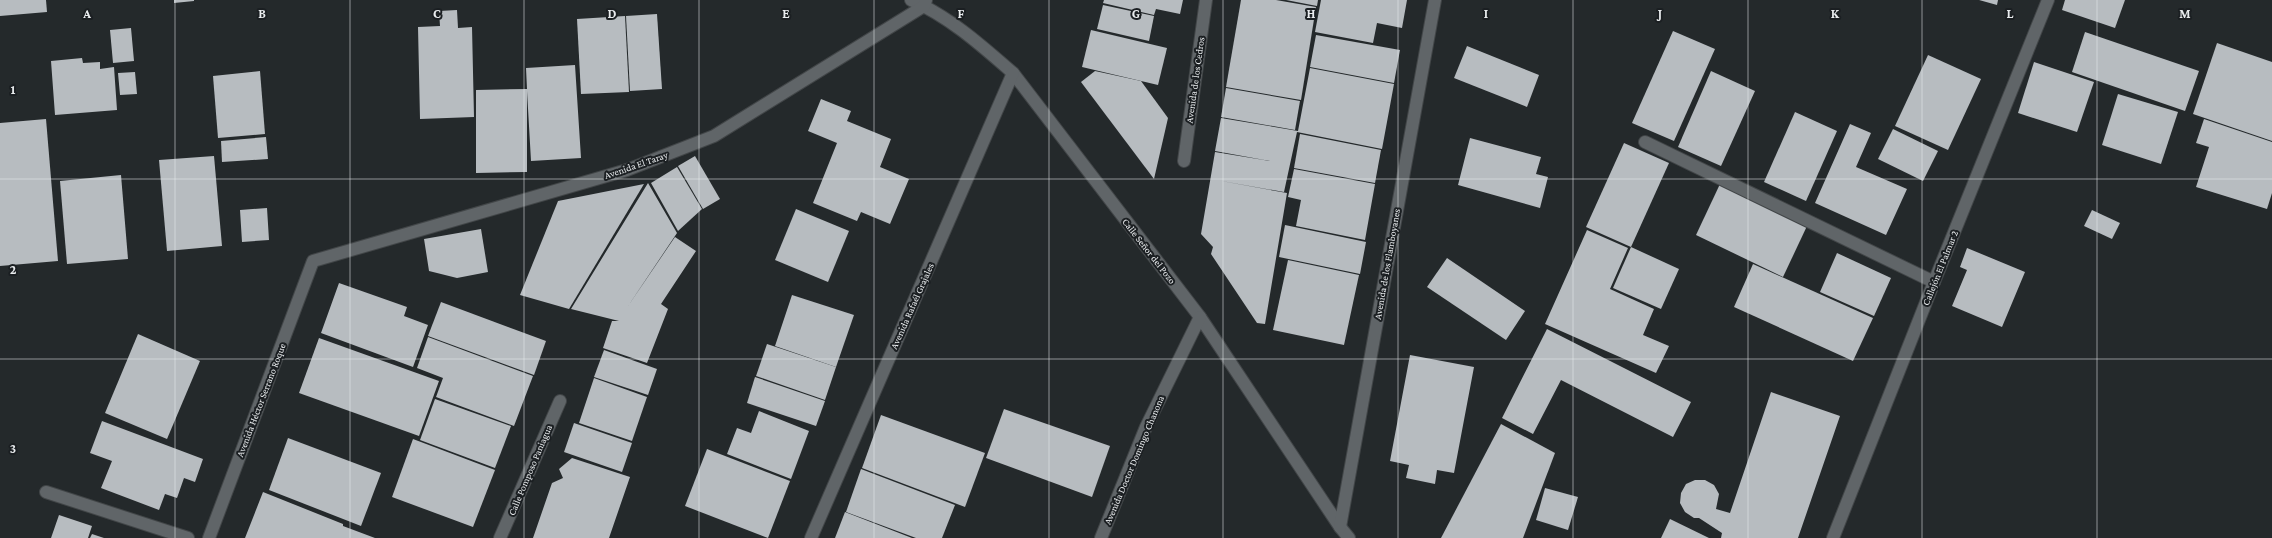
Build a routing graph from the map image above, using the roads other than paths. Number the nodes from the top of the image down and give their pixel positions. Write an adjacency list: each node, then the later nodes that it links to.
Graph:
1 (911, 0): 5 (street, Calle Señor del Pozo)
2 (1206, 0): 8 (street, Avenida de los Cedros)
3 (1435, 0): 14 (street, Avenida de los Flamboyanes)
4 (2048, 0): 10 (street, Callejón El Palmar 2)
5 (925, 3): 6 (street, Calle Señor del Pozo); 9 (street, Avenida El Taray)
6 (1013, 73): 11 (street, Calle Señor del Pozo); 18 (street, Avenida Rafaél Grajales)
7 (1645, 142): 10 (street)
8 (1184, 161)
9 (313, 261): 16 (street, Avenida Héctor Serrano Roque)
10 (1934, 282): 21 (street, Callejón El Palmar 2)
11 (1200, 317): 14 (street, Calle Señor del Pozo); 19 (street, Avenida Doctor Domingo Chanona)
12 (560, 401): 17 (street, Calle Pomposo Paniagua)
13 (46, 492): 15 (street)
14 (1340, 527): 20 (street, Calle Señor del Pozo)
15 (188, 538)
16 (209, 538)
17 (500, 538)
18 (811, 538)
19 (1101, 538)
20 (1349, 538)
21 (1834, 538)

